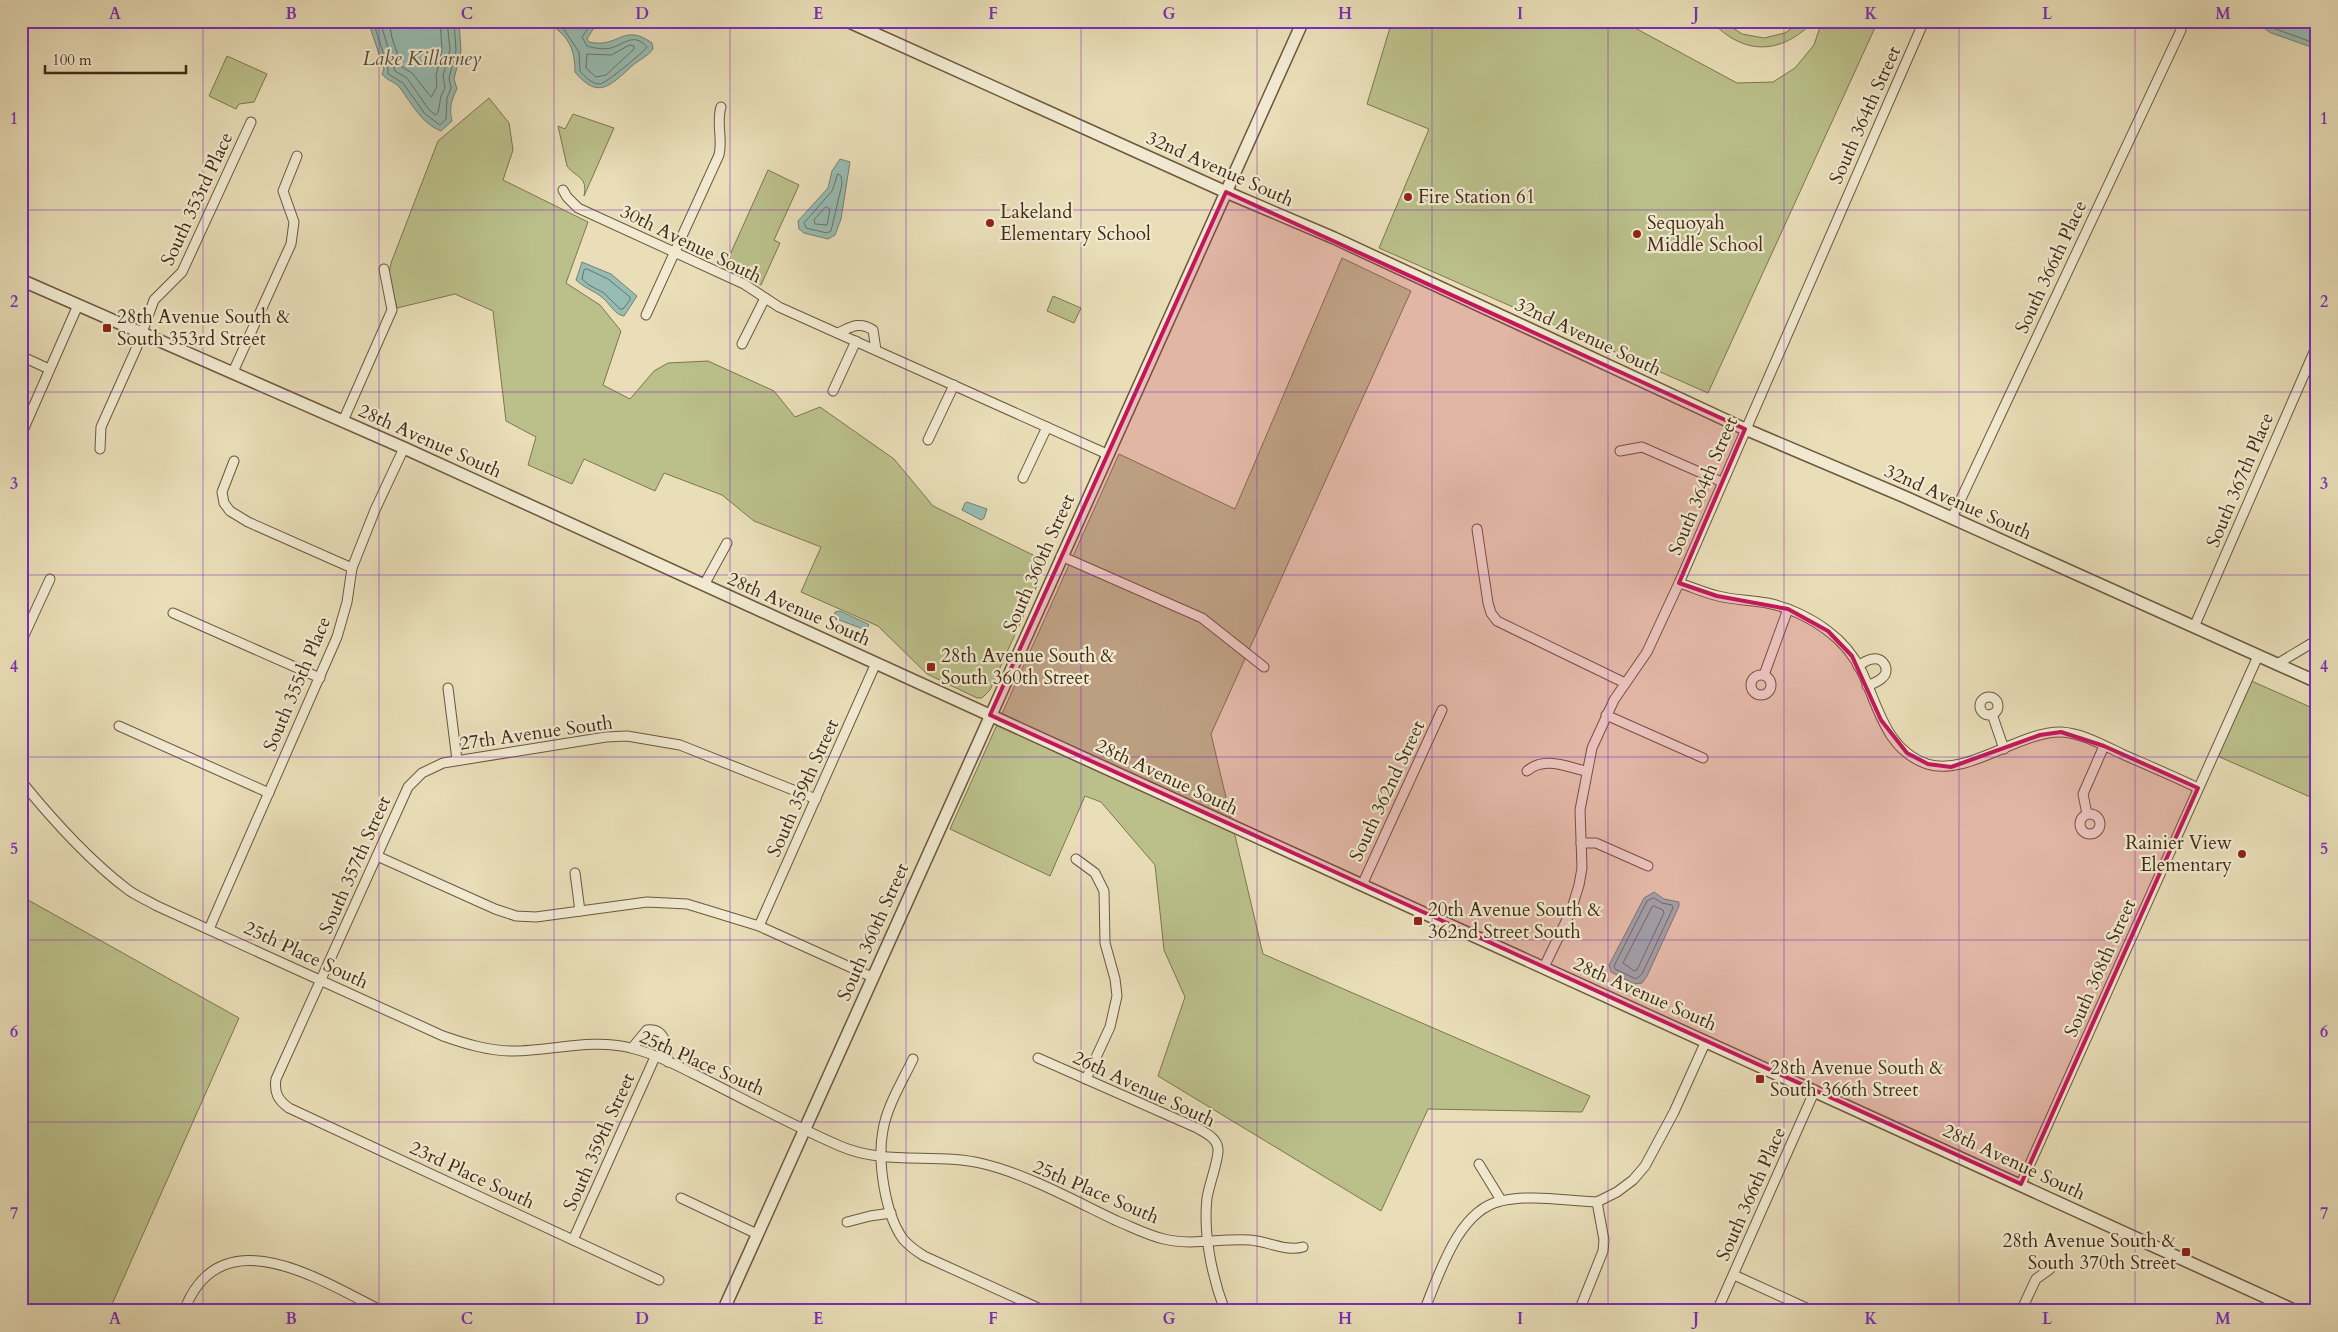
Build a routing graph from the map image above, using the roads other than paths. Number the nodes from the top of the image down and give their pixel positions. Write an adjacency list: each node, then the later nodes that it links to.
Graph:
1 (847, 21): 9 (street, 32nd Avenue South)
2 (1303, 21): 9 (street, South 360th Street)
3 (1924, 21): 29 (street, South 364th Street)
4 (2181, 30): 39 (street, South 366th Place)
5 (721, 107): 10 (street)
6 (251, 122): 16 (street, South 353rd Place)
7 (297, 156): 24 (street)
8 (563, 190): 10 (street, 30th Avenue South)
9 (1226, 192): 29 (street, 32nd Avenue South); 35 (street, South 360th Street)
10 (675, 252): 13 (street, 30th Avenue South); 15 (street)
11 (384, 269): 27 (street)
12 (21, 280): 14 (street, 28th Avenue South)
13 (765, 298): 17 (street, 30th Avenue South); 19 (street)
14 (78, 305): 16 (street, 28th Avenue South); 23 (street)
15 (646, 315)
16 (142, 332): 24 (street, 28th Avenue South); 33 (street, South 353rd Place)
17 (838, 333): 18 (street, 30th Avenue South); 21 (street)
18 (856, 341): 21 (street, 30th Avenue South); 26 (street)
19 (742, 344)
20 (2317, 345): 49 (street, South 367th Place)
21 (876, 350): 25 (street, 30th Avenue South)
22 (21, 356): 23 (street)
23 (49, 369): 30 (street)
24 (233, 372): 27 (street, 28th Avenue South)
25 (954, 385): 28 (street, 30th Avenue South); 31 (street)
26 (833, 391)
27 (343, 421): 32 (street, 28th Avenue South)
28 (1047, 427): 35 (street, 30th Avenue South); 37 (street)
29 (1745, 429): 38 (street, South 364th Street); 39 (street, 32nd Avenue South)
30 (21, 435)
31 (928, 440)
32 (404, 448): 43 (street, South 355th Place); 46 (street, 28th Avenue South)
33 (100, 449)
34 (1620, 451): 38 (street)
35 (1107, 454): 42 (street, South 360th Street)
36 (234, 461): 43 (street)
37 (1023, 478)
38 (1722, 482): 45 (street, South 364th Street)
39 (1952, 518): 49 (street, 32nd Avenue South)
40 (1477, 529): 60 (street)
41 (727, 543): 46 (street)
42 (1062, 556): 56 (street); 66 (street, South 360th Street)
43 (352, 568): 58 (street, South 355th Place)
44 (50, 580): 51 (street)
45 (1679, 583): 47 (street); 60 (street, South 364th Street)
46 (704, 585): 53 (street, 28th Avenue South)
47 (1788, 609): 55 (street); 57 (street)
48 (173, 613): 58 (street)
49 (2194, 627): 52 (street, 32nd Avenue South)
50 (2317, 640): 54 (street)
51 (21, 642)
52 (2258, 656): 54 (street, 32nd Avenue South); 76 (street, South 368th Street)
53 (876, 663): 66 (street, 28th Avenue South); 78 (street, South 359th Street)
54 (2277, 664): 59 (street, 32nd Avenue South)
55 (1858, 666): 61 (street); 61 (street)
56 (1264, 667)
57 (1764, 675)
58 (320, 678): 77 (street, South 355th Place)
59 (2317, 682)
60 (1625, 684): 64 (street, South 364th Street)
61 (1867, 686): 69 (street)
62 (448, 688): 71 (street)
63 (1442, 710): 85 (street, South 362nd Street)
64 (1606, 714): 70 (street); 73 (street, South 364th Street)
65 (1992, 714): 69 (street)
66 (990, 715): 85 (street, 28th Avenue South); 90 (street, South 360th Street)
67 (119, 726): 77 (street)
68 (2104, 746): 69 (street); 76 (street); 79 (street)
69 (2004, 749)
70 (1703, 758)
71 (457, 760): 75 (street, 27th Avenue South); 78 (street, 27th Avenue South)
72 (1528, 771): 73 (street)
73 (1586, 771): 80 (street, South 364th Street)
74 (21, 781): 88 (street, 25th Place South)
75 (408, 787): 81 (street, South 357th Street)
76 (2198, 788): 104 (street, South 368th Street)
77 (269, 793): 88 (street, South 355th Place)
78 (816, 799): 87 (street, South 359th Street)
79 (2087, 814)
80 (1581, 843): 83 (street); 89 (street, South 364th Street)
81 (377, 856): 86 (street); 91 (street, South 357th Street)
82 (1076, 859): 98 (street)
83 (1648, 866)
84 (575, 873): 86 (street)
85 (1362, 885): 89 (street, 28th Avenue South)
86 (580, 911): 87 (street)
87 (759, 926): 90 (street)
88 (209, 929): 91 (street, 25th Place South)
89 (1544, 967): 92 (street, 28th Avenue South)
90 (872, 977): 101 (street, South 360th Street)
91 (322, 979): 93 (street, 25th Place South); 100 (street, South 357th Street)
92 (1706, 1041): 99 (street, 28th Avenue South); 107 (street)
93 (632, 1048): 94 (street, 25th Place South); 97 (street)
94 (655, 1057): 97 (street, 25th Place South); 111 (street, South 359th Street)
95 (1038, 1058): 98 (street, 26th Avenue South)
96 (912, 1059): 102 (street)
97 (668, 1062): 101 (street, 25th Place South)
98 (1086, 1079): 112 (street, 26th Avenue South)
99 (1815, 1090): 104 (street, 28th Avenue South); 115 (street, South 366th Place)
100 (276, 1094): 111 (street, 23rd Place South)
101 (804, 1129): 102 (street, 25th Place South); 110 (street, South 360th Street)
102 (882, 1157): 108 (street); 112 (street, 25th Place South)
103 (1479, 1164): 106 (street)
104 (2021, 1184): 117 (street, 28th Avenue South)
105 (681, 1198): 110 (street)
106 (1501, 1200): 107 (street); 123 (street)
107 (1597, 1202): 124 (street)
108 (891, 1213): 109 (street); 118 (street)
109 (847, 1222)
110 (757, 1234): 121 (street, South 360th Street)
111 (573, 1240): 116 (street, 23rd Place South)
112 (1209, 1241): 113 (street, 25th Place South); 122 (street)
113 (1303, 1247)
114 (2050, 1269): 127 (street)
115 (1734, 1275): 125 (street, South 366th Place); 126 (street)
116 (660, 1280)
117 (2272, 1299): 128 (street); 129 (street, 28th Avenue South)
118 (1040, 1310)
119 (184, 1311): 120 (street)
120 (382, 1311)
121 (723, 1311)
122 (1225, 1311)
123 (1424, 1311)
124 (1579, 1311)
125 (1717, 1311)
126 (1813, 1311)
127 (2021, 1311)
128 (2267, 1311)
129 (2296, 1311)

